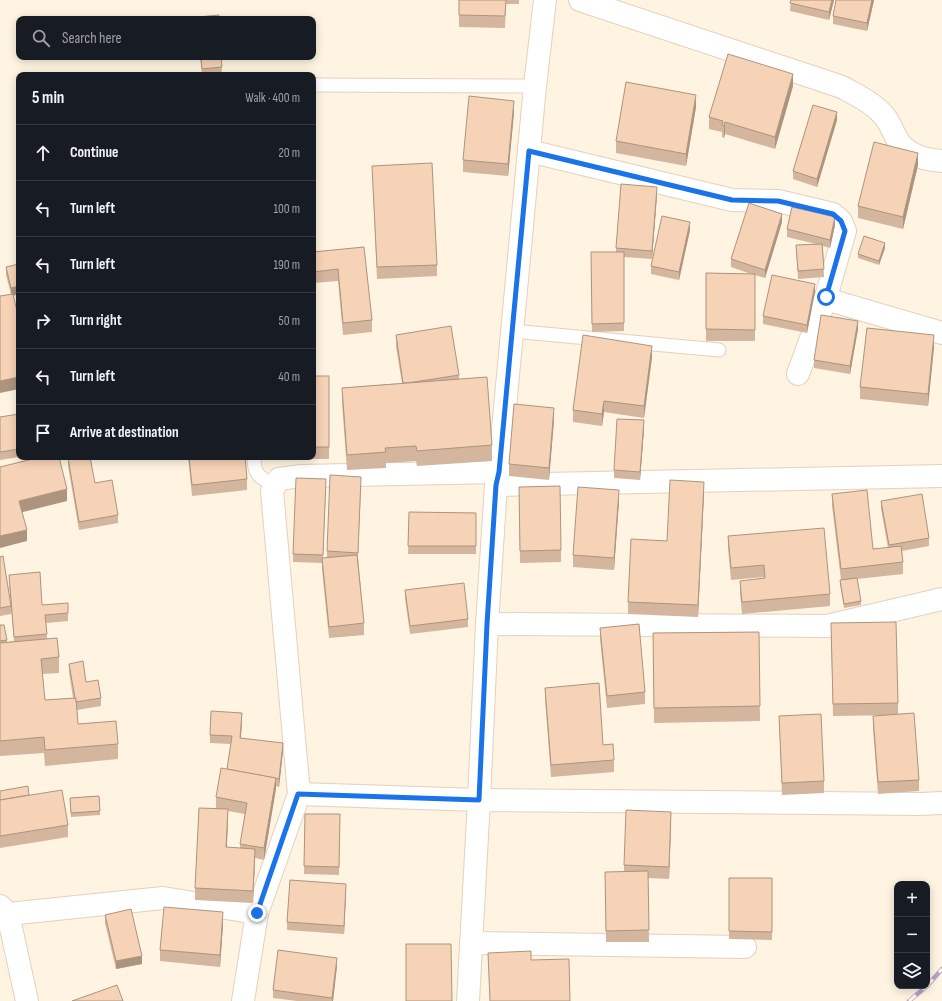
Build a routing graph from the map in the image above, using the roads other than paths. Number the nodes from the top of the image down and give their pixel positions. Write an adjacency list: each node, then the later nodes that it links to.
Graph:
1 (545, 0): 4 (street)
2 (580, 0): 6 (street)
3 (316, 85): 4 (lane)
4 (535, 86): 5 (street)
5 (529, 151): 7 (street); 8 (street)
6 (942, 161)
7 (826, 297): 9 (street); 11 (street)
8 (512, 331): 10 (lane); 14 (street)
9 (942, 333)
10 (719, 350)
11 (798, 374)
12 (254, 460): 15 (lane)
13 (942, 476): 14 (street)
14 (497, 478): 15 (street); 17 (street)
15 (275, 486): 18 (street)
16 (942, 599): 17 (street)
17 (487, 624): 19 (street)
18 (298, 794): 19 (street); 22 (street)
19 (479, 800): 20 (street); 23 (street)
20 (942, 803)
21 (4, 910): 22 (street); 25 (street)
22 (257, 913): 26 (street)
23 (471, 943): 24 (street); 27 (street)
24 (744, 947)
25 (27, 1001)
26 (242, 1001)
27 (468, 1001)

